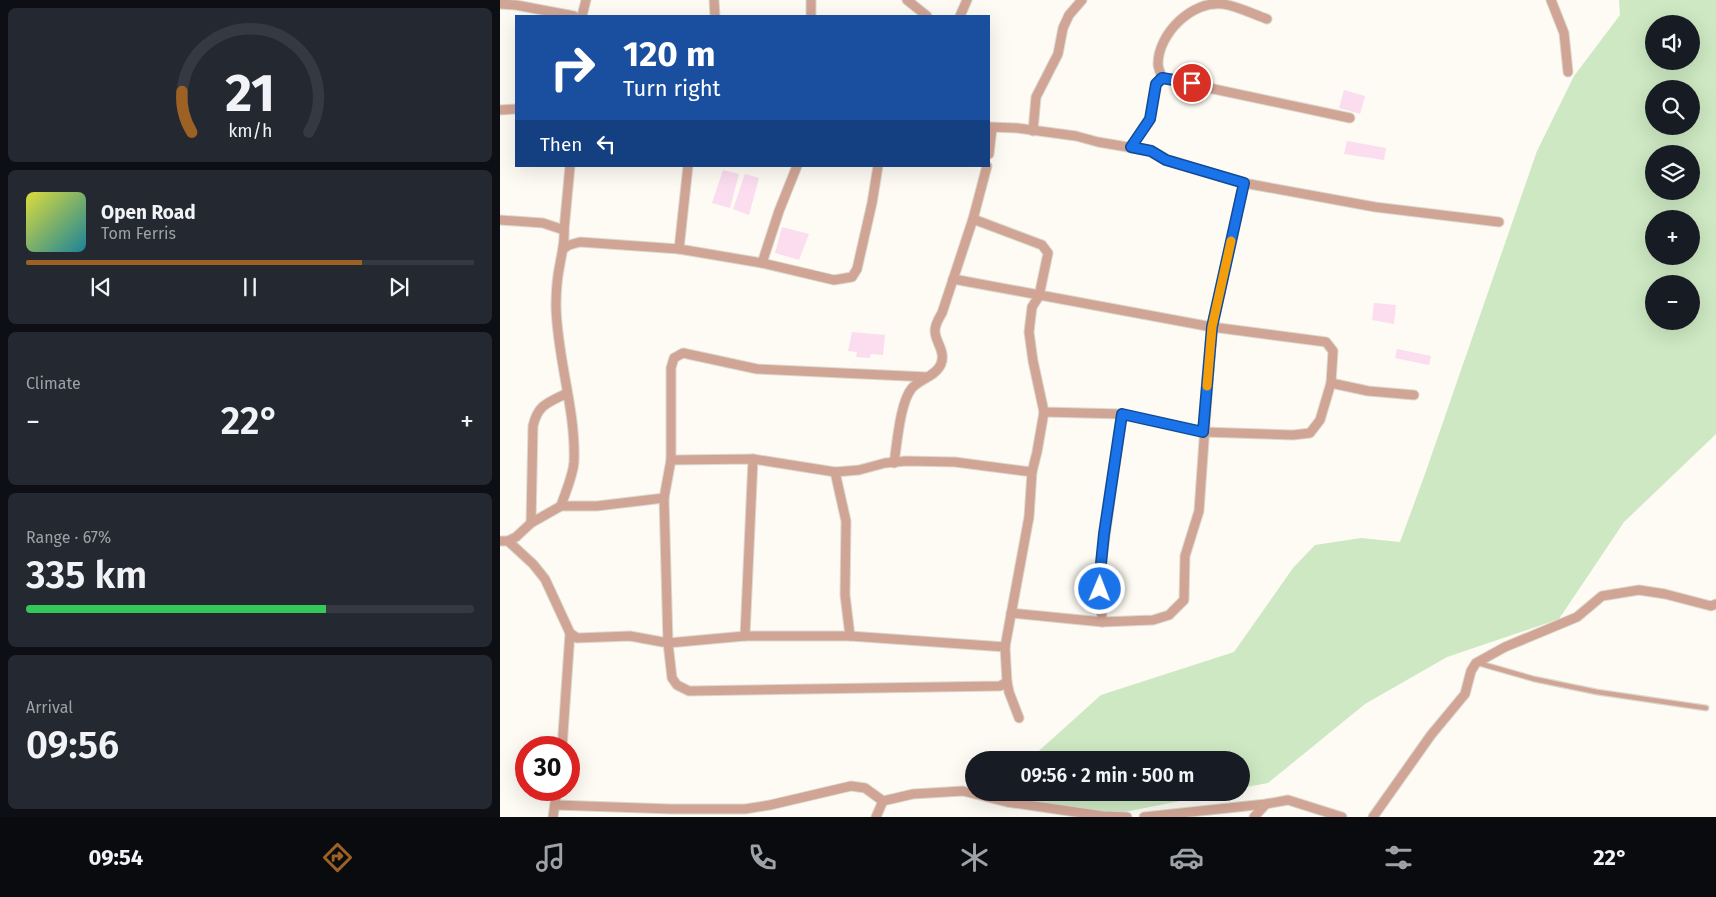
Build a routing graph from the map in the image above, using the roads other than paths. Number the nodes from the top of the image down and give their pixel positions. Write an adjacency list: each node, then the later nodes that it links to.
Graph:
1 (586, 0): 10 (street)
2 (714, 0): 11 (street)
3 (811, 0): 12 (street)
4 (907, 0): 13 (street)
5 (967, 0): 14 (street)
6 (1082, 0): 22 (street)
7 (1551, 0): 16 (street)
8 (500, 4): 9 (street)
9 (569, 15)
10 (582, 15)
11 (715, 15)
12 (812, 15)
13 (926, 15)
14 (960, 15)
15 (1267, 19): 17 (street)
16 (1568, 72)
17 (1162, 78): 20 (street); 23 (street)
18 (515, 109): 19 (street)
19 (500, 110)
20 (1350, 118)
21 (990, 128): 22 (street)
22 (1033, 131): 23 (street)
23 (1131, 147): 29 (street)
24 (570, 167): 33 (street)
25 (688, 167): 35 (street)
26 (797, 167): 36 (street)
27 (878, 167): 36 (street)
28 (987, 167): 30 (street)
29 (1244, 183): 32 (street); 39 (street)
30 (973, 219): 37 (street); 38 (street)
31 (500, 220): 33 (street)
32 (1499, 222)
33 (564, 230): 34 (street)
34 (563, 249): 35 (street); 42 (street)
35 (679, 249): 36 (street)
36 (762, 263)
37 (953, 279): 38 (street); 40 (street)
38 (1039, 296): 39 (street); 44 (street)
39 (1212, 327): 41 (street); 46 (street)
40 (927, 377): 47 (street); 49 (street)
41 (1331, 383): 43 (street); 46 (street)
42 (567, 393): 53 (street); 54 (street)
43 (1414, 395)
44 (1044, 412): 45 (street); 51 (street)
45 (1122, 414): 46 (street); 58 (street)
46 (1203, 432): 58 (street)
47 (671, 460): 48 (street); 52 (street)
48 (753, 460): 50 (street); 60 (street)
49 (894, 462): 50 (street); 51 (street)
50 (836, 472): 61 (street)
51 (1032, 472): 57 (street)
52 (664, 498): 53 (street); 62 (street)
53 (562, 506): 54 (street)
54 (531, 522): 55 (street)
55 (504, 541): 59 (street)
56 (1716, 604): 64 (street)
57 (1011, 612): 58 (street); 63 (street)
58 (1102, 622)
59 (570, 633): 62 (street); 68 (street)
60 (745, 636): 61 (street); 62 (street)
61 (850, 636): 63 (street)
62 (668, 643): 65 (street)
63 (1004, 647): 65 (street)
64 (1476, 663): 66 (lane); 79 (street)
65 (1006, 682): 67 (street)
66 (1706, 708)
67 (1019, 718)
68 (563, 736)
69 (556, 801): 72 (street)
70 (883, 801): 72 (street); 74 (street); 75 (street)
71 (1266, 804): 76 (street); 77 (street); 78 (street)
72 (555, 805): 73 (street)
73 (553, 817)
74 (876, 817)
75 (1127, 817)
76 (1144, 817)
77 (1254, 817)
78 (1342, 817)
79 (1373, 817)

